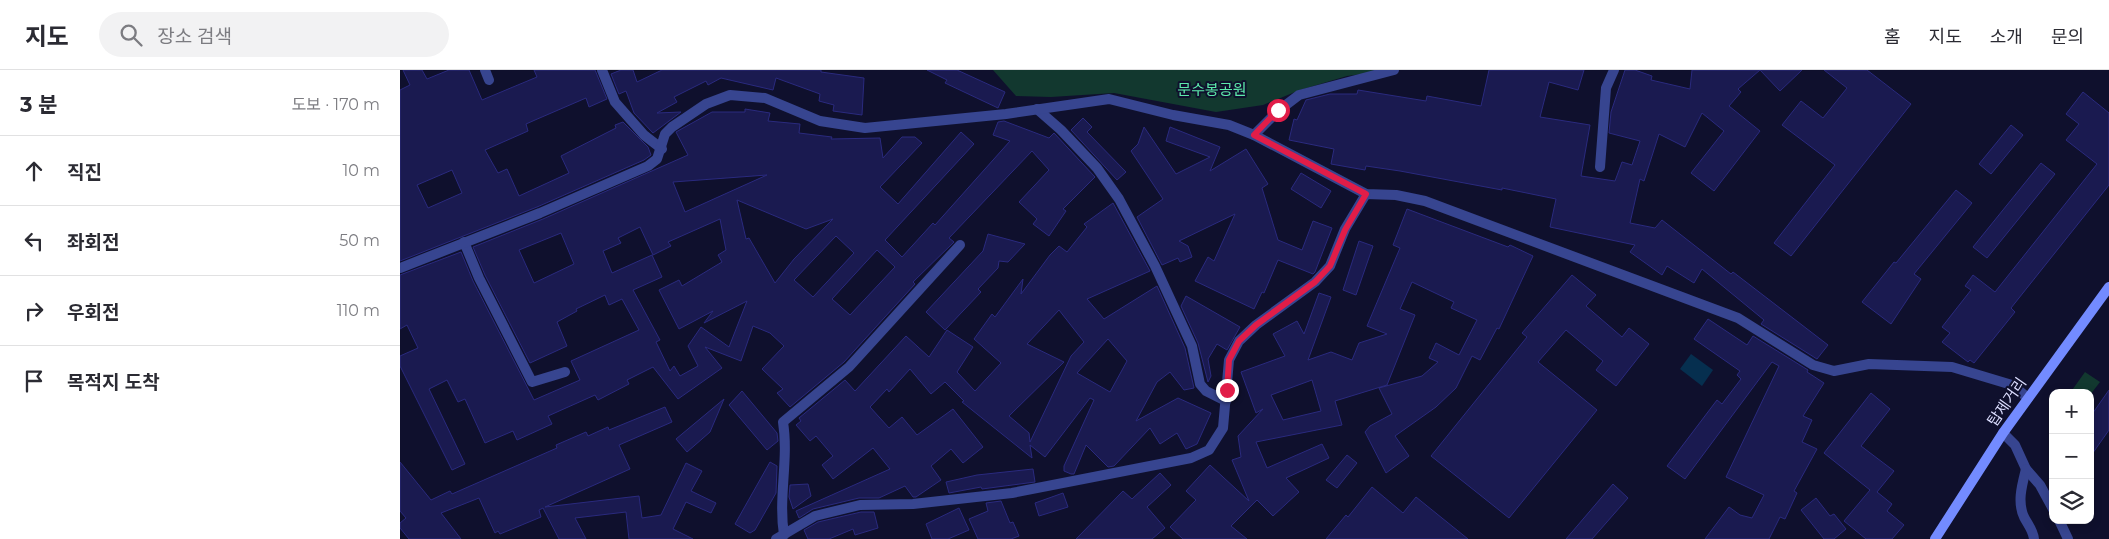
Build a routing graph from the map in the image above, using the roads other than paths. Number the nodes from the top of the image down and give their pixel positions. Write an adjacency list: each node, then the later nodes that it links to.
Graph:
1 (602, 70): 6 (street)
2 (1394, 70): 5 (street)
3 (1614, 70): 7 (street)
4 (1037, 109): 5 (street); 6 (street); 15 (street)
5 (1254, 135): 8 (street)
6 (662, 149): 9 (street)
7 (1600, 166)
8 (1366, 194): 14 (street); 15 (street)
9 (464, 242): 11 (street); 13 (street)
10 (960, 245): 20 (street)
11 (400, 268)
12 (2109, 287): 14 (main road, 탑제거리)
13 (564, 372)
14 (2028, 398): 16 (main road, 탑제거리)
15 (1226, 400): 20 (street)
16 (2004, 433): 17 (street); 21 (main road, 탑제거리)
17 (2026, 469): 18 (street); 22 (street)
18 (2049, 502)
19 (2061, 524): 23 (street)
20 (780, 537)
21 (1935, 539)
22 (2034, 539)
23 (2068, 539)

